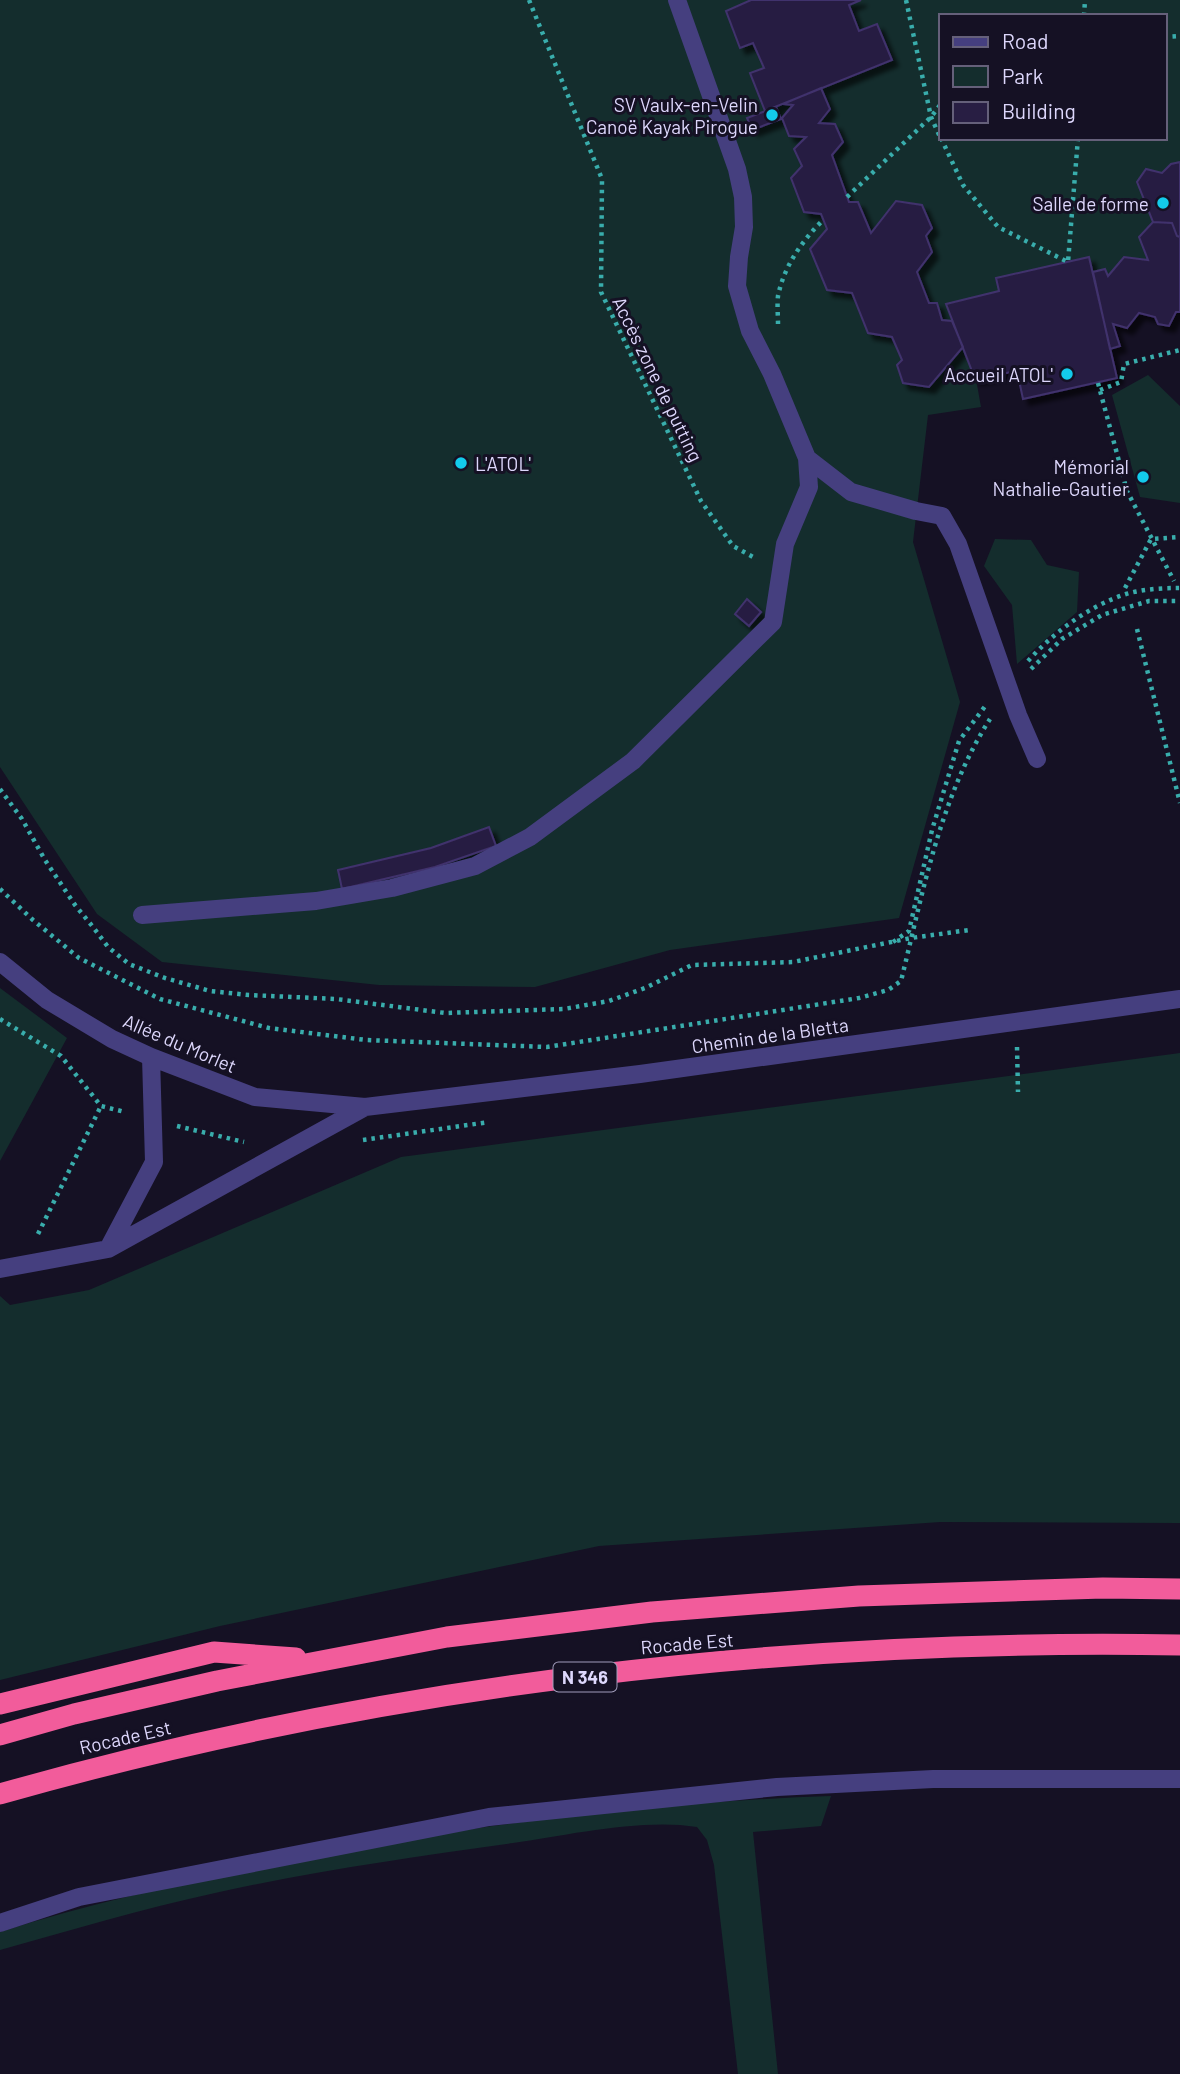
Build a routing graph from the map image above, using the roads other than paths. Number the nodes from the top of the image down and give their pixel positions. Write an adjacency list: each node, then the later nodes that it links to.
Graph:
1 (677, 0): 2 (street)
2 (807, 458): 3 (street); 4 (street)
3 (1037, 759)
4 (142, 915)
5 (0, 962): 7 (street, Allée du Morlet)
6 (1180, 999): 8 (street, Chemin de la Bletta)
7 (151, 1057): 8 (street, Allée du Morlet); 9 (street)
8 (365, 1107): 9 (street)
9 (108, 1248): 10 (street)
10 (0, 1269)
11 (1180, 1590): 13 (highway, Rocade Est)
12 (1180, 1645): 17 (highway, Rocade Est / N 346)
13 (321, 1660): 14 (highway); 15 (highway)
14 (0, 1704)
15 (0, 1735)
16 (1180, 1779): 18 (street)
17 (0, 1794)
18 (0, 1923)

